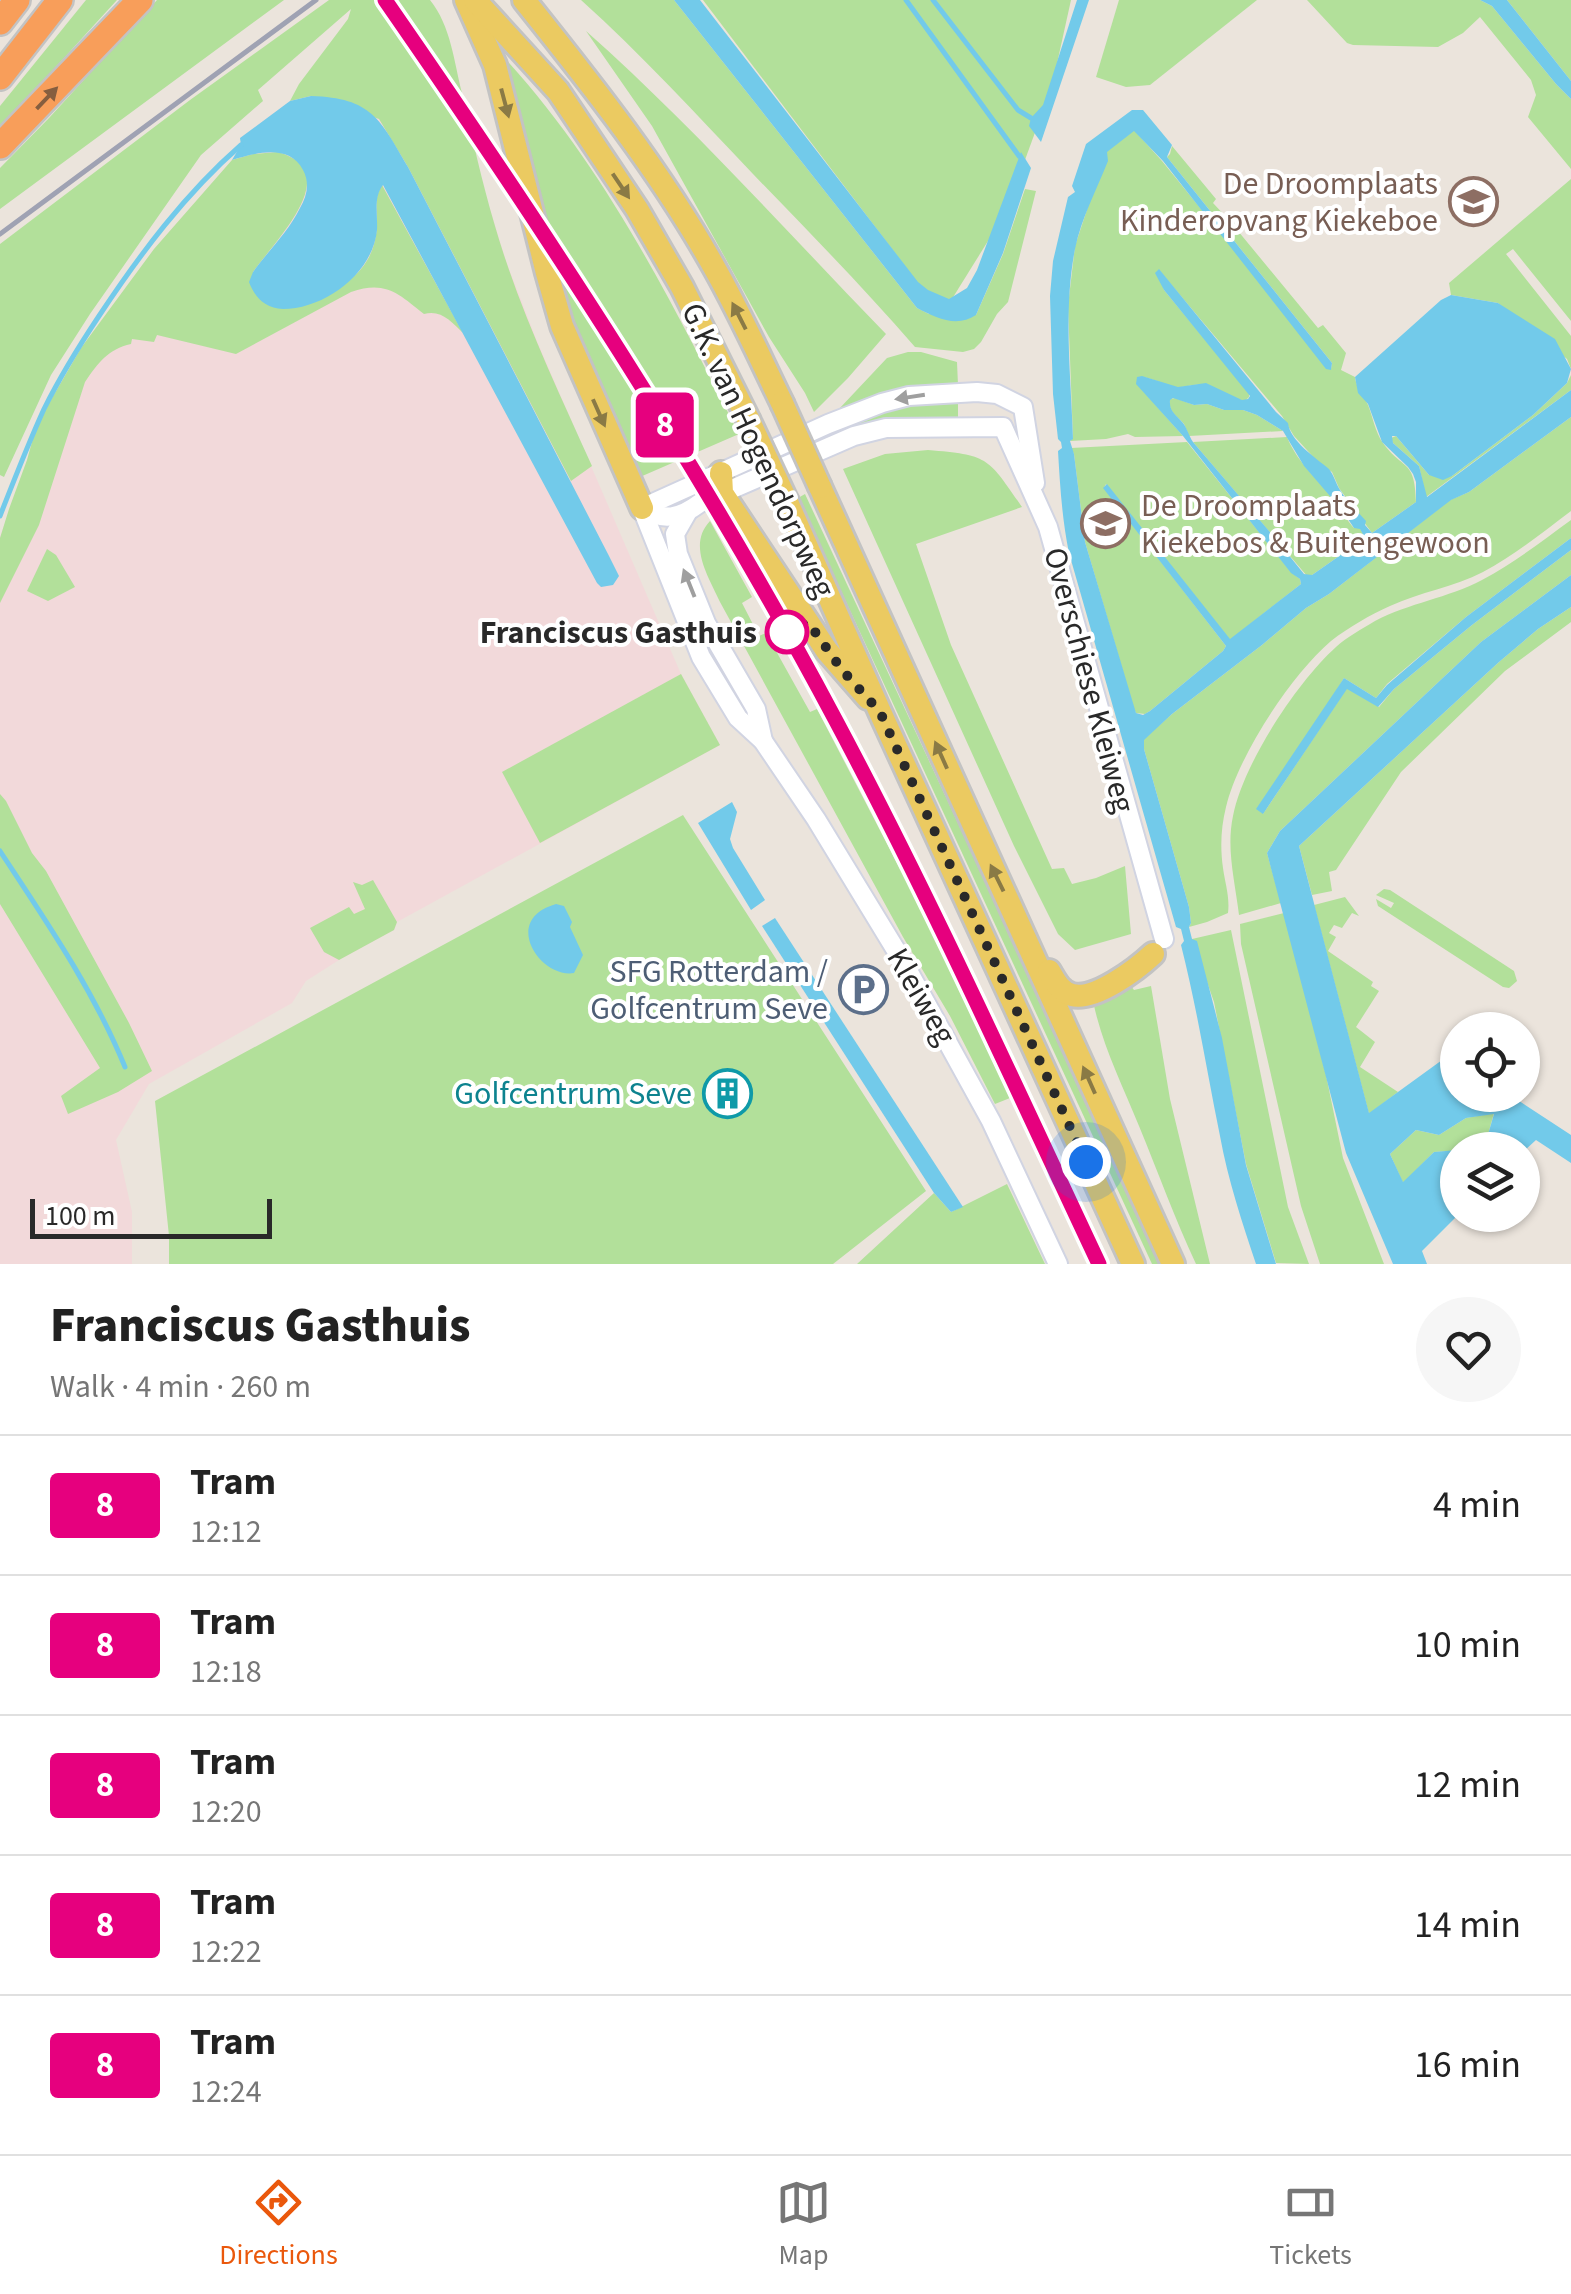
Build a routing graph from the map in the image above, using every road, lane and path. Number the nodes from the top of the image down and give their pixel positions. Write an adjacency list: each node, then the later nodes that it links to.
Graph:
1 (17, 0): 7 (highway)
2 (60, 0): 8 (highway)
3 (140, 0): 9 (highway, one-way to 3)
4 (466, 0): 12 (main road, one-way to 12)
5 (475, 0): 14 (main road, G.K. van Hogendorpweg, one-way to 14, bridge)
6 (524, 0): 16 (main road, G.K. van Hogendorpweg, one-way to 6, bridge)
7 (0, 22)
8 (0, 77)
9 (0, 146)
10 (722, 483): 11 (street, Overschiese Kleiweg); 11 (street, Overschiese Kleiweg, one-way to 10); 12 (street); 13 (street); 14 (main road)
11 (1038, 503): 17 (street, Overschiese Kleiweg)
12 (642, 508): 13 (street); 15 (street, Kleiweg)
13 (687, 513): 15 (street, Kleiweg, one-way to 13)
14 (880, 712): 19 (main road, G.K. van Hogendorpweg)
15 (762, 742): 18 (street, Kleiweg)
16 (1014, 912): 17 (main road); 20 (main road, G.K. van Hogendorpweg, one-way to 16)
17 (1158, 947)
18 (1058, 1264)
19 (1133, 1264)
20 (1173, 1264)

